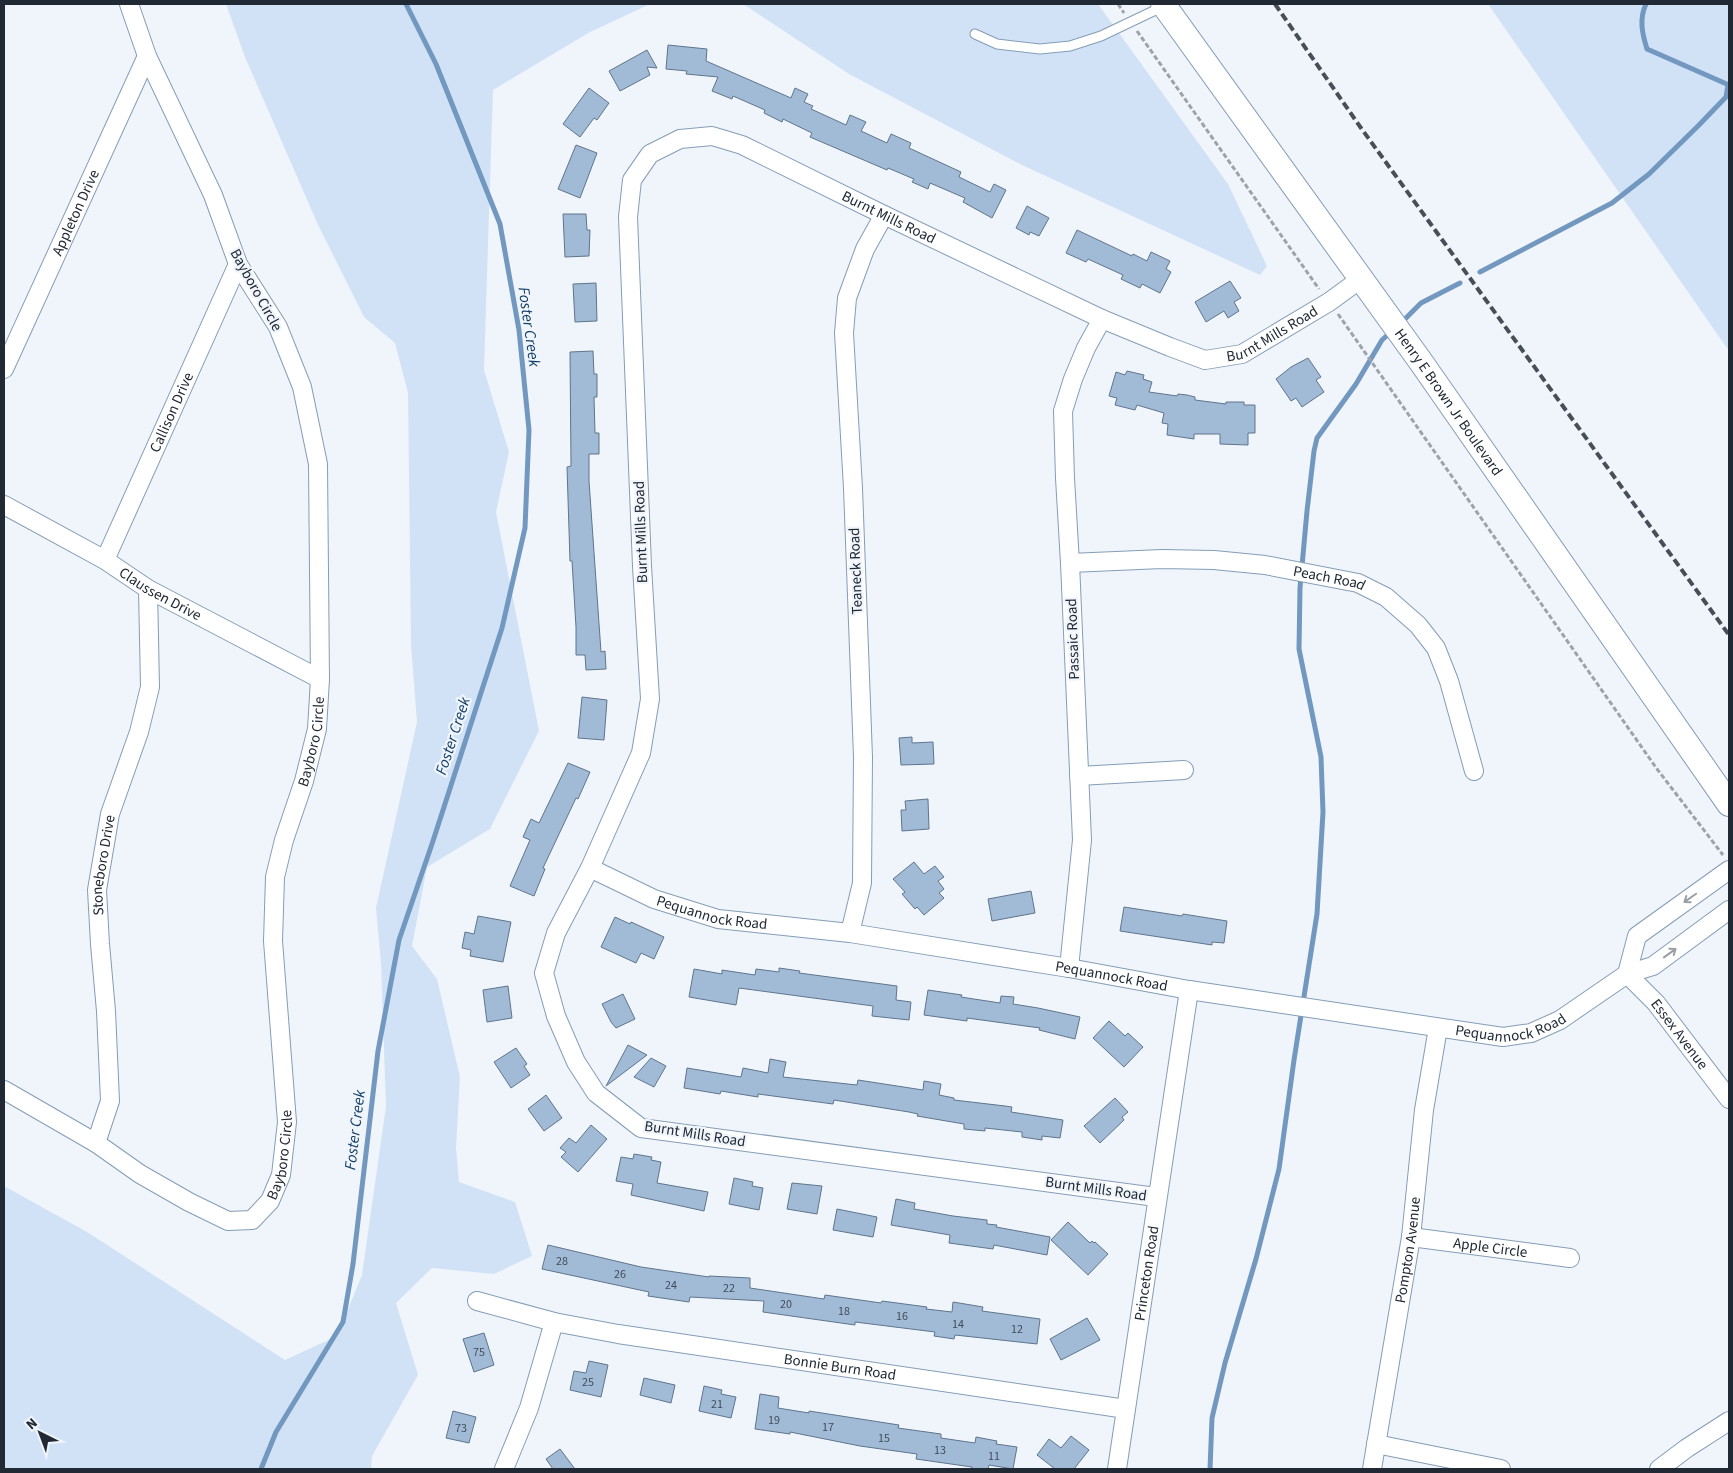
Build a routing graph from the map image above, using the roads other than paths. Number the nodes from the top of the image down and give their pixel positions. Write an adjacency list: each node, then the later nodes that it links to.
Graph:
1 (129, 4): 4 (street, Bayboro Circle)
2 (1164, 5): 3 (lane); 7 (main road, Henry E Brown Jr Boulevard)
3 (975, 34)
4 (147, 56): 6 (street, Bayboro Circle); 9 (street, Appleton Drive)
5 (884, 215): 8 (street, Burnt Mills Road); 20 (street, Burnt Mills Road); 22 (street, Teaneck Road)
6 (238, 264): 11 (street, Callison Drive); 14 (street, Bayboro Circle)
7 (1362, 278): 8 (street, Burnt Mills Road); 18 (main road, Henry E Brown Jr Boulevard)
8 (1102, 318): 12 (street, Passaic Road)
9 (4, 368)
10 (4, 505): 11 (street, Claussen Drive)
11 (105, 560): 13 (street, Claussen Drive)
12 (1070, 563): 16 (street, Peach Road); 17 (street, Passaic Road)
13 (148, 589): 14 (street, Claussen Drive); 29 (street, Stoneboro Drive)
14 (320, 679): 29 (street, Bayboro Circle)
15 (1184, 770): 17 (street)
16 (1474, 771)
17 (1079, 776): 23 (street, Passaic Road)
18 (1729, 804)
19 (1727, 864): 24 (street, one-way to 24)
20 (590, 868): 22 (street, Pequannock Road); 30 (street, Burnt Mills Road)
21 (1729, 910): 24 (street, Pequannock Road, one-way to 21)
22 (850, 933): 23 (street, Pequannock Road)
23 (1068, 968): 25 (street, Pequannock Road)
24 (1627, 974): 26 (street, Pequannock Road); 28 (street, Essex Avenue)
25 (1189, 990): 26 (street, Pequannock Road); 30 (street, Princeton Road)
26 (1438, 1028): 31 (street, Pompton Avenue)
27 (4, 1090): 29 (street, Bayboro Circle)
28 (1729, 1099)
29 (96, 1143)
30 (1156, 1197): 35 (street, Princeton Road)
31 (1411, 1238): 32 (street, Apple Circle); 37 (street, Pompton Avenue)
32 (1570, 1258)
33 (476, 1301): 34 (street, Bonnie Burn Road)
34 (554, 1322): 35 (street, Bonnie Burn Road); 38 (street)
35 (1126, 1409): 39 (street, Princeton Road)
36 (1729, 1421): 42 (street)
37 (1376, 1444): 40 (street, Pompton Avenue); 41 (street)
38 (504, 1469)
39 (1117, 1469)
40 (1372, 1469)
41 (1501, 1469)
42 (1659, 1469)

